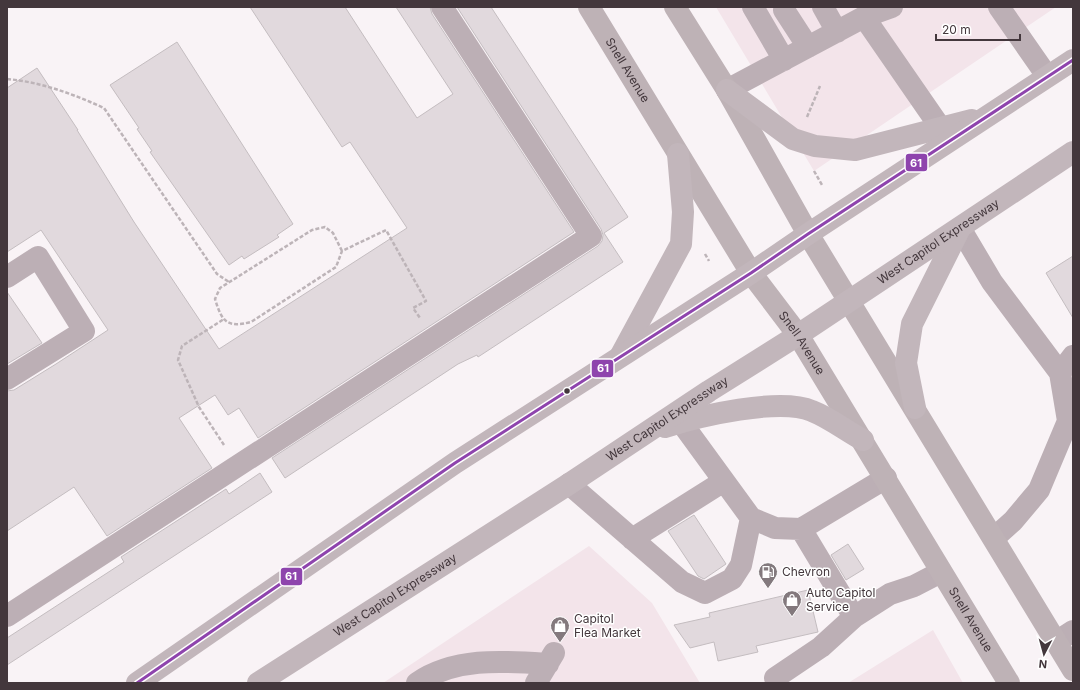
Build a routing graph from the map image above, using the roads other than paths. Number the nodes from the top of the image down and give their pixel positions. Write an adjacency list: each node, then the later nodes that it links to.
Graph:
1 (442, 7): 43 (lane)
2 (589, 7): 18 (main road, Snell Avenue)
3 (676, 7): 15 (main road)
4 (753, 7): 12 (lane)
5 (823, 7): 10 (lane)
6 (892, 7): 9 (lane)
7 (1000, 7): 14 (lane)
8 (784, 10): 11 (lane)
9 (864, 18): 10 (lane); 17 (lane)
10 (837, 32): 11 (lane)
11 (808, 47): 12 (lane)
12 (784, 60): 15 (lane)
13 (1073, 60): 14 (highway)
14 (1047, 76): 16 (highway)
15 (727, 90): 17 (highway); 21 (main road)
16 (985, 117): 17 (highway); 21 (highway)
17 (940, 127)
18 (678, 154): 22 (main road, Snell Avenue); 27 (highway)
19 (1071, 158): 20 (highway, West Capitol Expressway)
20 (960, 228): 24 (highway, West Capitol Expressway); 28 (lane); 30 (highway)
21 (808, 234): 22 (highway); 24 (main road)
22 (751, 273): 25 (main road, Snell Avenue); 27 (highway)
23 (7, 277): 29 (lane)
24 (849, 302): 25 (highway, West Capitol Expressway); 30 (main road)
25 (798, 335): 33 (highway, West Capitol Expressway); 34 (main road, Snell Avenue)
26 (1073, 356): 28 (lane)
27 (619, 358): 48 (highway)
28 (1060, 373): 32 (lane)
29 (7, 379)
30 (915, 408): 40 (main road)
31 (681, 422): 33 (highway); 34 (highway); 36 (lane)
32 (1070, 422): 40 (lane)
33 (645, 433): 37 (highway, West Capitol Expressway)
34 (863, 440): 35 (main road, Snell Avenue)
35 (886, 478): 39 (lane); 42 (main road, Snell Avenue)
36 (724, 481): 38 (lane); 41 (lane)
37 (569, 484): 41 (lane); 49 (highway, West Capitol Expressway)
38 (751, 518): 39 (lane); 41 (lane)
39 (802, 529): 44 (lane)
40 (994, 538): 45 (main road)
41 (632, 539)
42 (941, 572): 44 (lane); 52 (main road, Snell Avenue)
43 (7, 616)
44 (854, 617): 47 (lane)
45 (1065, 636): 46 (main road)
46 (1073, 670)
47 (775, 678)
48 (137, 683)
49 (258, 683)
50 (417, 683): 51 (lane)
51 (536, 683)
52 (1009, 683)

